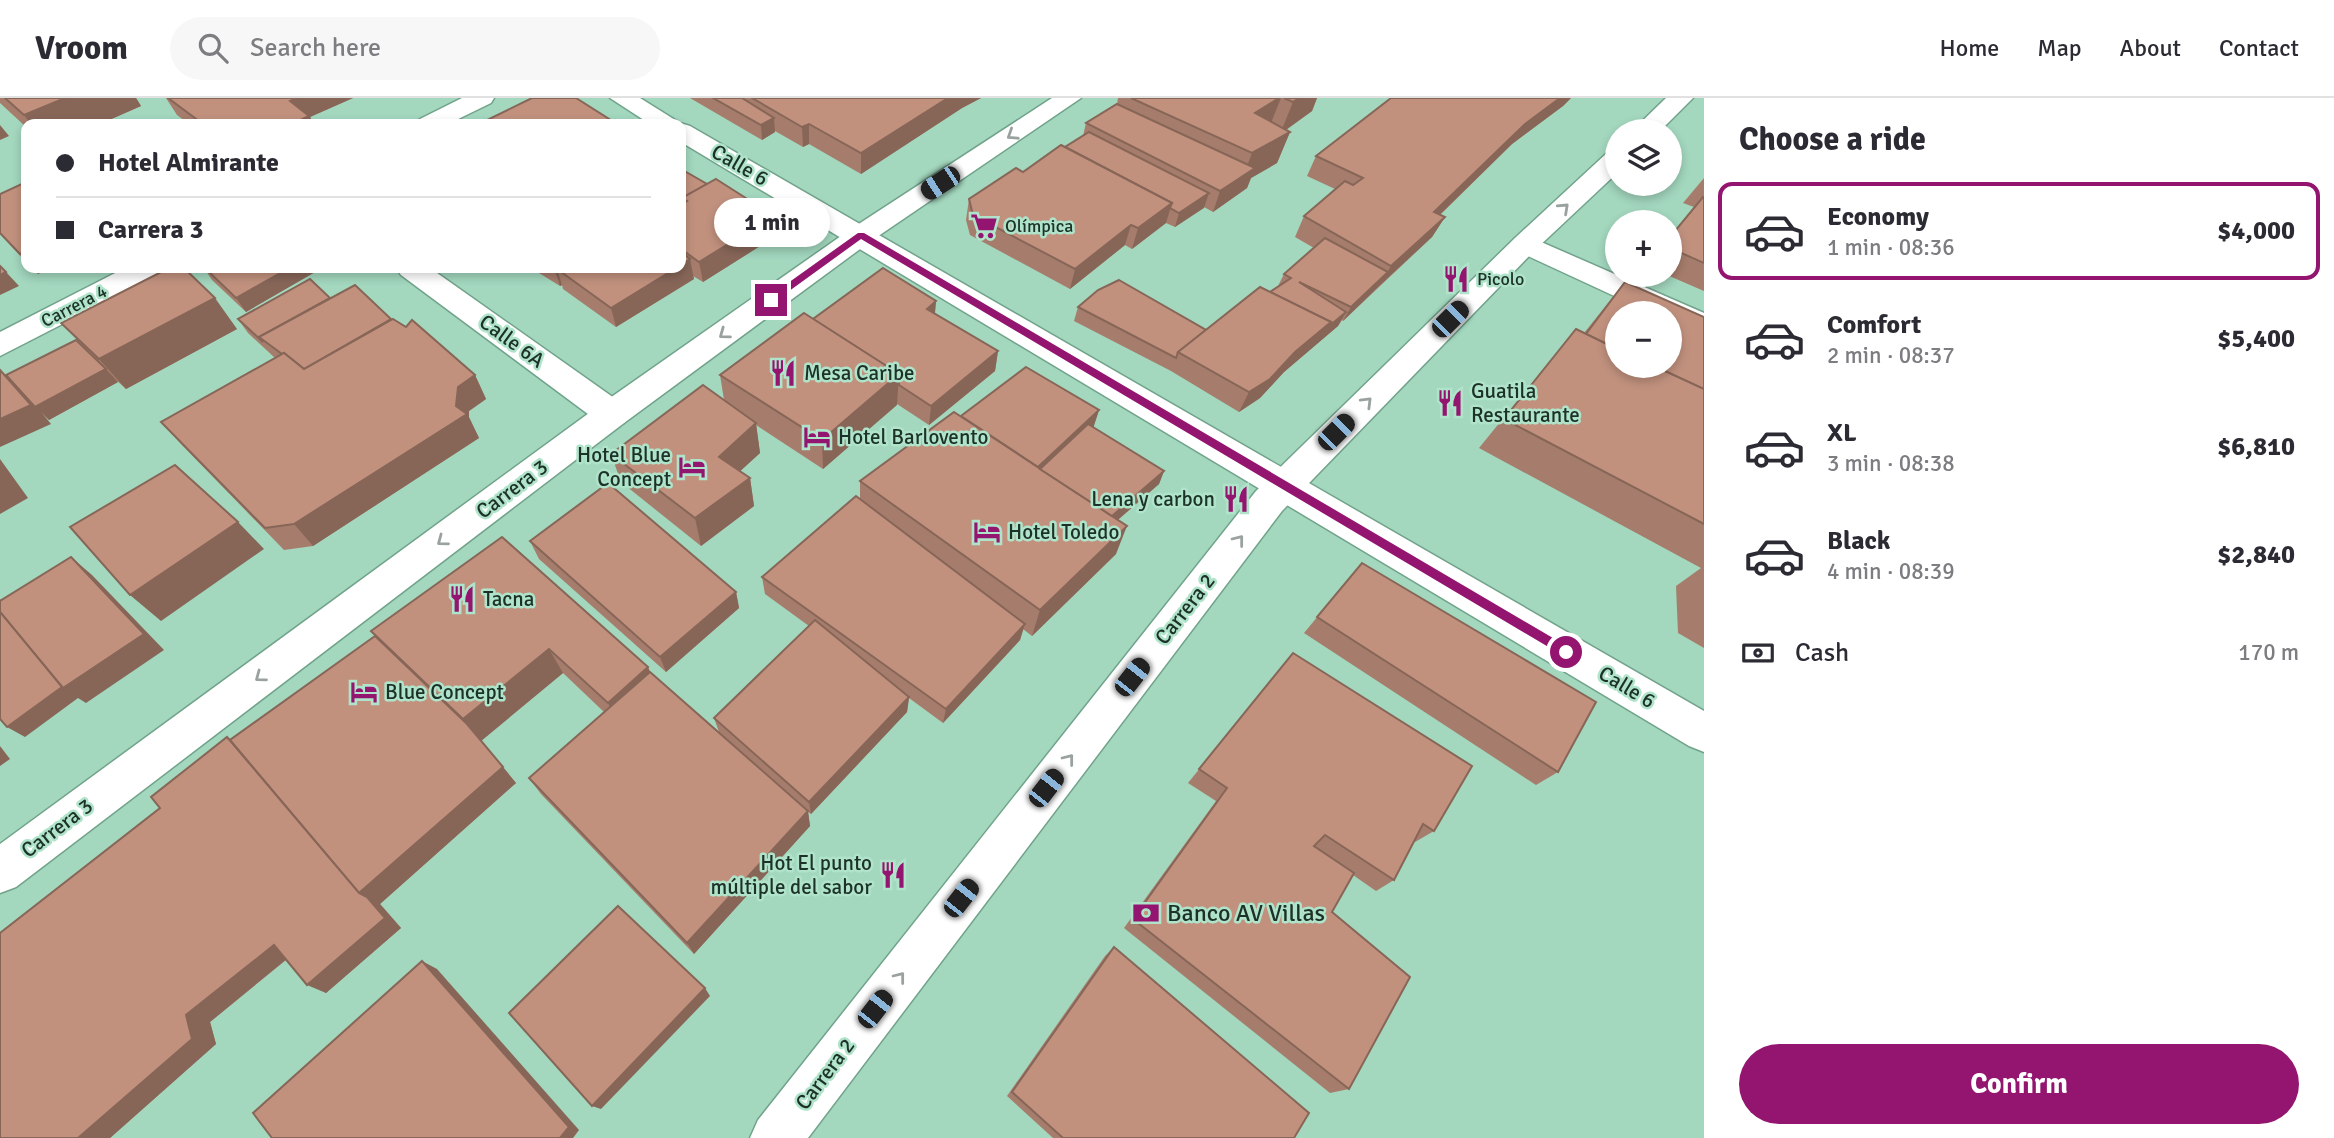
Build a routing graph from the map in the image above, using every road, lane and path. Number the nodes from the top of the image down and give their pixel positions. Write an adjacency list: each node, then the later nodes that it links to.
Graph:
1 (482, 98): 5 (main road)
2 (622, 98): 6 (main road)
3 (1069, 98): 10 (main road, Carrera 3, one-way to 10)
4 (1681, 98): 7 (main road)
5 (430, 115)
6 (659, 119)
7 (1658, 119)
8 (686, 134): 10 (main road, Calle 6)
9 (1605, 169): 11 (main road, Carrera 2, one-way to 9)
10 (861, 235): 16 (main road, Carrera 3, one-way to 16); 17 (main road, Calle 6)
11 (1525, 244): 14 (main road); 17 (main road, Carrera 2, one-way to 11)
12 (138, 273): 15 (main road, Carrera 4)
13 (418, 273): 16 (main road, Calle 6A)
14 (1704, 325)
15 (0, 345)
16 (612, 414): 19 (main road, Carrera 3, one-way to 19)
17 (1284, 485): 18 (main road, Calle 6); 20 (main road, Carrera 2, one-way to 17)
18 (1704, 733)
19 (0, 871)
20 (776, 1138)

